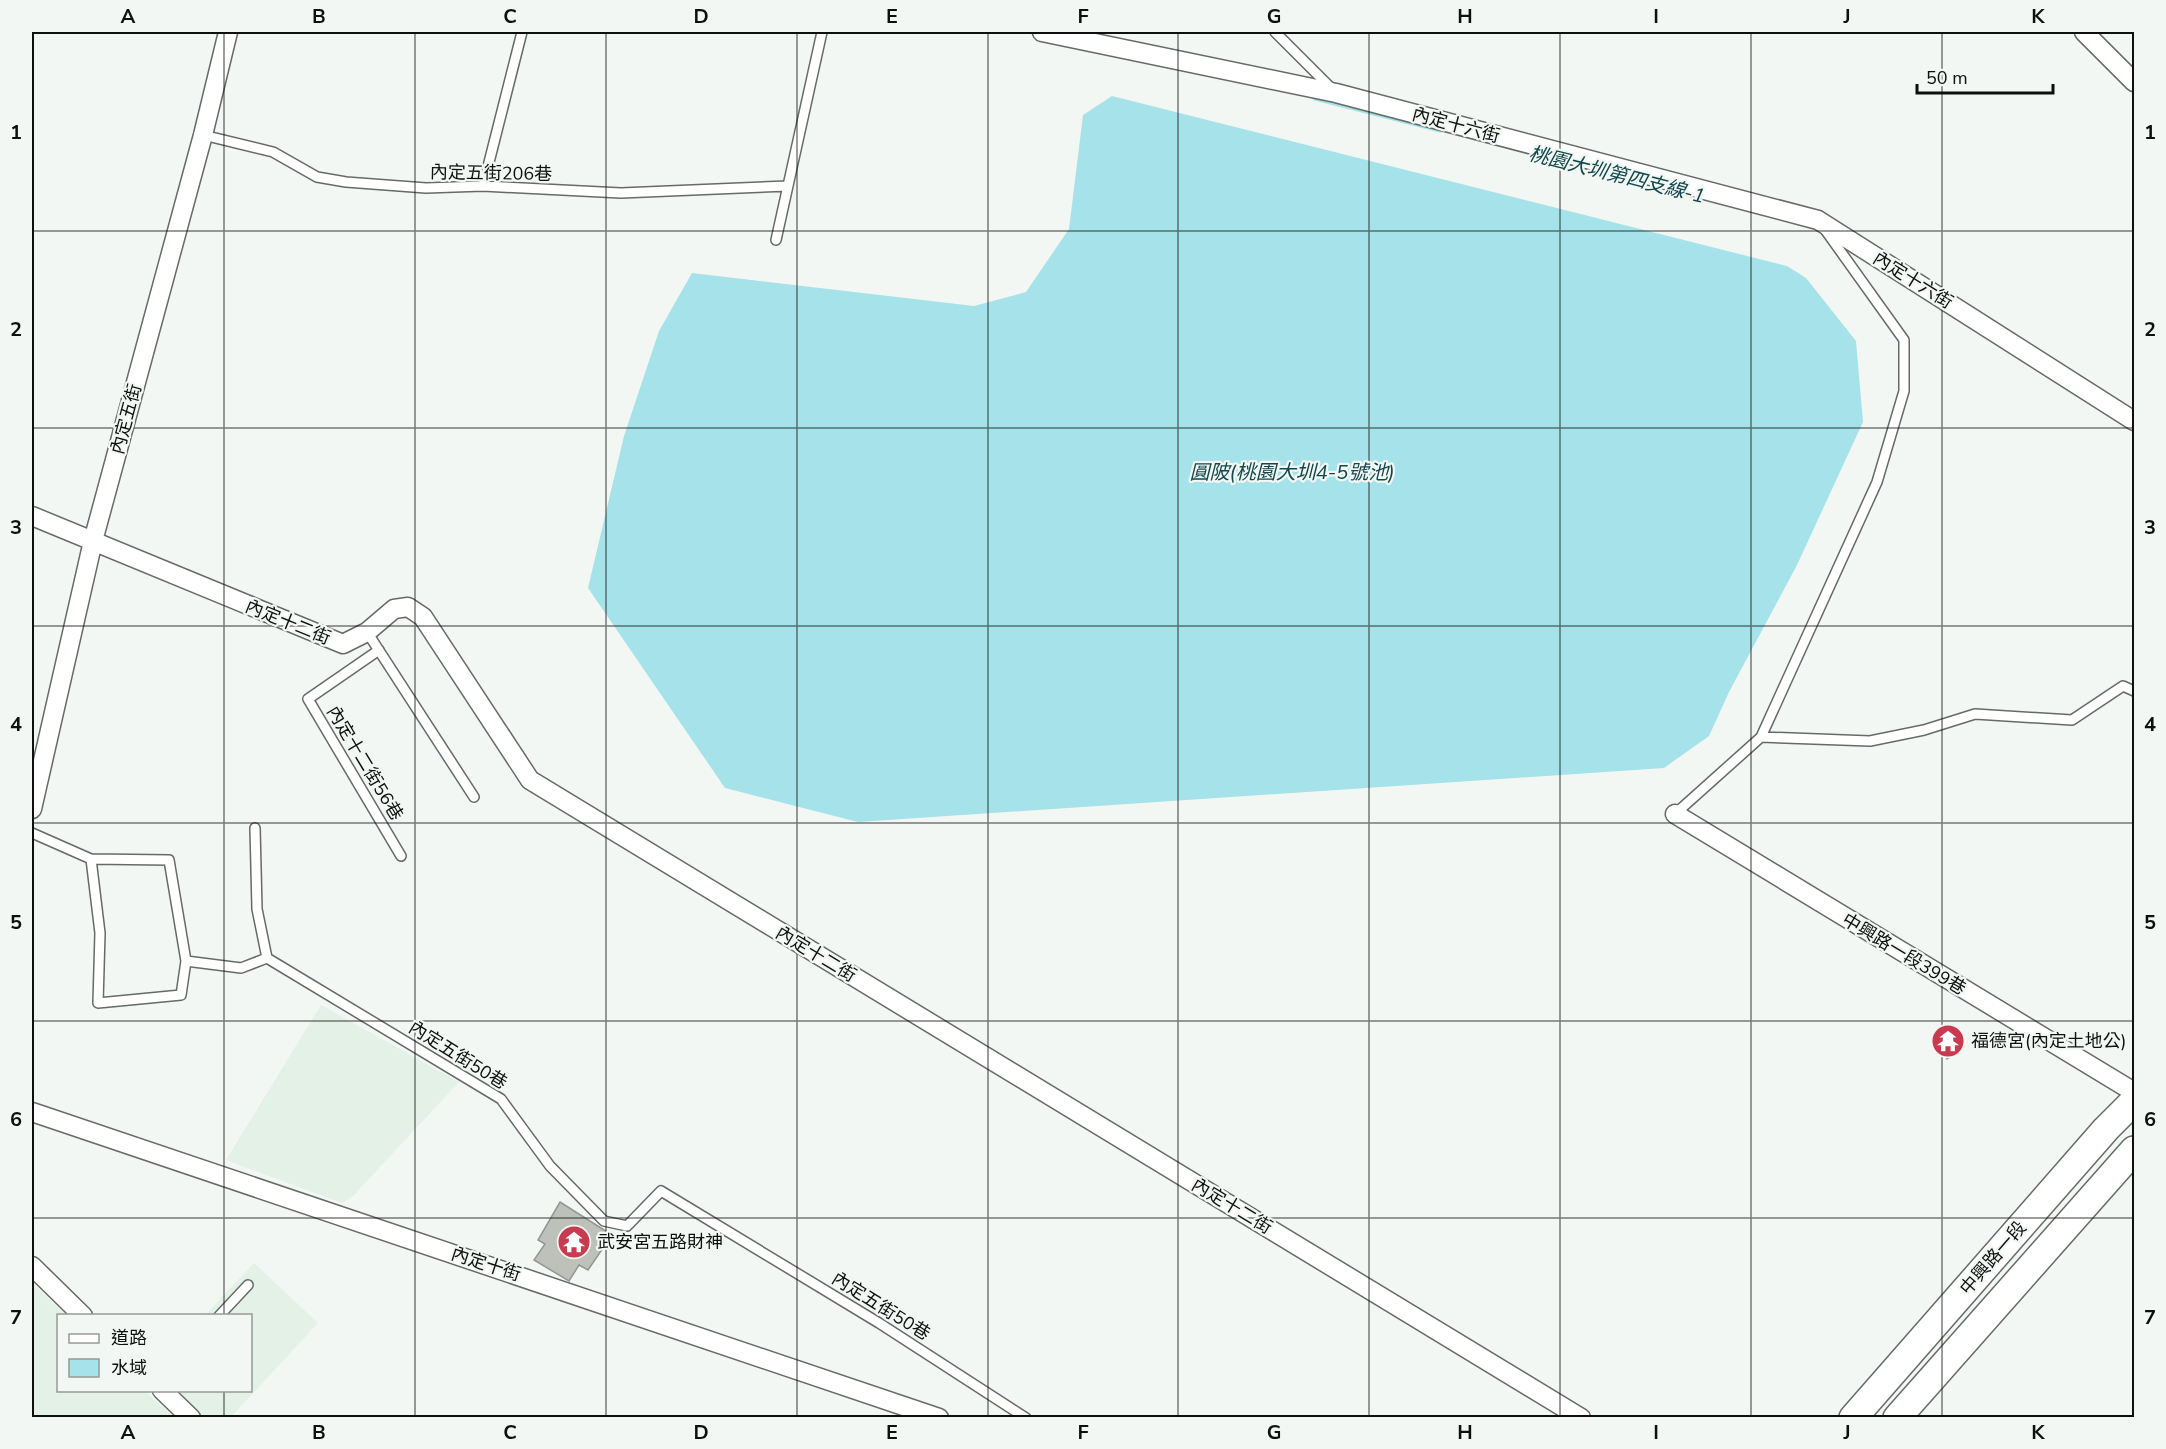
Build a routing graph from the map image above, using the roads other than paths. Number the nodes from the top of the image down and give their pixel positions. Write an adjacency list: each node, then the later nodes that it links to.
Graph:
1 (228, 32): 9 (street, 內定五街)
2 (522, 32): 10 (lane)
3 (822, 32): 11 (lane)
4 (1042, 32): 8 (street, 內定十六街)
5 (1275, 32): 8 (lane)
6 (2084, 32): 7 (street)
7 (2134, 82)
8 (1336, 93): 12 (street, 內定十六街)
9 (203, 135): 10 (lane, 內定五街206巷); 16 (street, 內定五街)
10 (483, 186): 11 (lane, 內定五街206巷)
11 (788, 186): 13 (lane)
12 (1818, 220): 14 (street, 內定十六街); 20 (lane)
13 (776, 240)
14 (2134, 420)
15 (32, 516): 16 (street, 內定十二街)
16 (93, 541): 17 (street, 內定十二街); 22 (street, 內定五街)
17 (367, 632): 18 (lane); 42 (street, 內定十二街)
18 (379, 650): 21 (lane); 26 (lane, 內定十二街56巷)
19 (2134, 692): 20 (lane)
20 (1761, 737): 23 (lane)
21 (474, 797)
22 (32, 809)
23 (1675, 814): 30 (street, 中興路一段399巷)
24 (255, 828): 28 (lane)
25 (32, 833): 27 (lane)
26 (401, 855)
27 (91, 859): 29 (lane); 29 (lane)
28 (267, 958): 29 (lane); 41 (lane, 內定五街50巷)
29 (186, 961)
30 (2134, 1092)
31 (2134, 1101): 43 (street, 中興路一段)
32 (32, 1112): 40 (street, 內定十街)
33 (2134, 1150): 44 (street, 中興路一段)
34 (32, 1266): 36 (street)
35 (248, 1285): 37 (lane)
36 (81, 1314)
37 (221, 1314)
38 (164, 1392): 39 (street)
39 (191, 1418)
40 (939, 1418)
41 (1026, 1418)
42 (1581, 1418)
43 (1853, 1418)
44 (1897, 1418)

